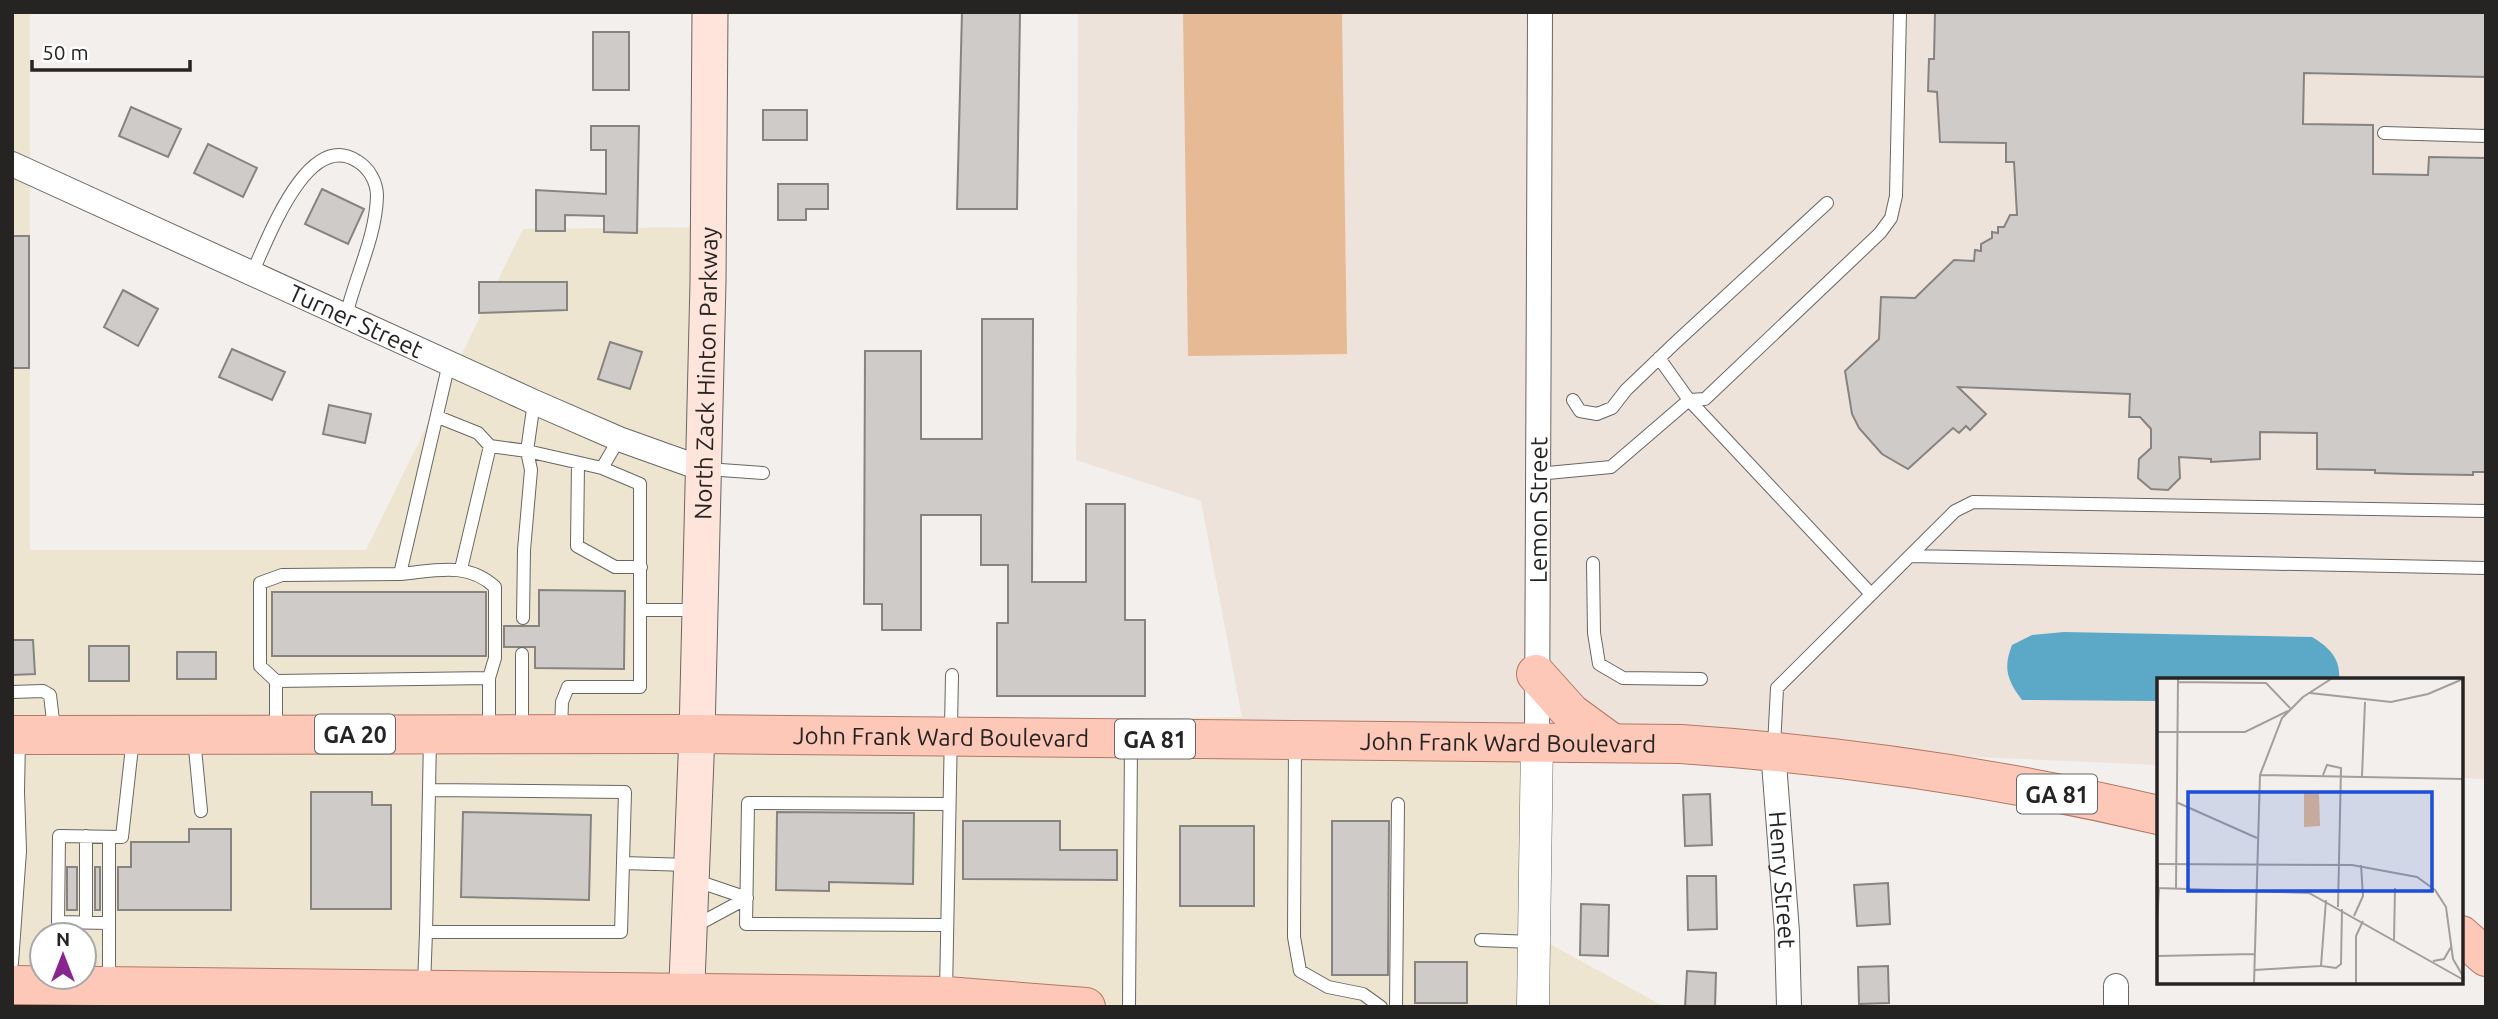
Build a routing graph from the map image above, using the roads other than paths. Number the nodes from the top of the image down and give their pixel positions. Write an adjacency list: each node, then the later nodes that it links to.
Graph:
1 (710, 12): 21 (main road, North Zack Hinton Parkway)
2 (1539, 12): 23 (street, Lemon Street)
3 (1900, 12): 13 (lane)
4 (2384, 133): 5 (lane)
5 (2486, 136)
6 (12, 164): 8 (street, Turner Street)
7 (1827, 203): 10 (lane)
8 (251, 273): 9 (street, Turner Street); 9 (lane)
9 (346, 316): 11 (street, Turner Street)
10 (1659, 358): 12 (lane); 13 (lane)
11 (449, 363): 14 (street, Turner Street); 15 (lane)
12 (1573, 400)
13 (1689, 400): 23 (lane); 31 (lane)
14 (534, 402): 16 (street, Turner Street); 18 (lane)
15 (438, 417): 17 (lane); 30 (lane)
16 (619, 439): 20 (lane); 21 (street, Turner Street)
17 (490, 446): 18 (lane); 29 (lane)
18 (527, 451): 19 (lane); 34 (lane)
19 (578, 463): 20 (lane); 27 (lane)
20 (602, 468): 27 (lane)
21 (703, 468): 22 (lane); 33 (main road, North Zack Hinton Parkway)
22 (763, 473)
23 (1536, 474): 36 (street, Lemon Street)
24 (2486, 511): 25 (lane)
25 (1910, 556): 28 (lane); 31 (lane)
26 (1593, 563): 39 (lane)
27 (641, 567): 32 (lane)
28 (2486, 568)
29 (461, 569): 30 (lane); 38 (lane)
30 (400, 574): 40 (lane)
31 (1871, 594): 55 (lane)
32 (641, 610): 33 (lane); 44 (lane)
33 (698, 610): 48 (main road, North Zack Hinton Parkway)
34 (523, 618)
35 (522, 654): 43 (lane)
36 (1536, 674): 53 (street, Lemon Street); 54 (main road)
37 (952, 675): 50 (lane)
38 (489, 678): 40 (lane); 43 (lane)
39 (1701, 678)
40 (276, 681): 47 (lane)
41 (12, 692): 49 (lane)
42 (430, 733): 43 (main road, John Frank Ward Boulevard / GA 20); 47 (main road, John Frank Ward Boulevard / GA 20); 56 (lane)
43 (505, 733): 44 (main road, John Frank Ward Boulevard / GA 20)
44 (561, 733): 48 (main road, John Frank Ward Boulevard / GA 20)
45 (133, 734): 46 (main road, John Frank Ward Boulevard / GA 20); 49 (main road, John Frank Ward Boulevard / GA 20); 63 (lane)
46 (193, 734): 47 (main road, John Frank Ward Boulevard / GA 20); 60 (lane)
47 (276, 734)
48 (698, 734): 50 (main road, John Frank Ward Boulevard / GA 81); 65 (main road, North Zack Hinton Parkway)
49 (28, 735): 57 (lane)
50 (950, 737): 51 (main road, John Frank Ward Boulevard / GA 81); 58 (lane)
51 (1131, 739): 52 (main road, John Frank Ward Boulevard / GA 81); 88 (lane)
52 (1295, 740): 53 (main road, John Frank Ward Boulevard / GA 81); 89 (lane)
53 (1537, 741): 54 (main road, John Frank Ward Boulevard / GA 81); 76 (street, Lemon Street)
54 (1612, 743): 55 (main road, John Frank Ward Boulevard / GA 81)
55 (1773, 750): 61 (main road, John Frank Ward Boulevard / GA 81); 92 (street, Henry Street)
56 (429, 790): 64 (lane); 73 (lane)
57 (15, 792): 78 (lane)
58 (948, 804): 66 (lane); 71 (lane)
59 (1398, 804): 90 (lane)
60 (201, 811)
61 (2157, 815)
62 (86, 836): 63 (lane); 67 (lane); 68 (lane)
63 (109, 837): 70 (lane)
64 (623, 863): 65 (lane); 73 (lane)
65 (693, 872): 66 (lane); 72 (main road, North Zack Hinton Parkway)
66 (747, 898): 71 (lane); 72 (lane)
67 (58, 921)
68 (86, 921)
69 (98, 923): 70 (lane)
70 (109, 923): 80 (lane)
71 (946, 925): 86 (lane)
72 (691, 928): 84 (main road, North Zack Hinton Parkway)
73 (426, 933): 81 (lane)
74 (2463, 937): 77 (main road)
75 (1481, 940): 76 (lane)
76 (1534, 942): 91 (street, Lemon Street)
77 (2486, 957)
78 (12, 963)
79 (12, 985): 80 (main road)
80 (109, 987): 82 (main road)
81 (407, 995): 82 (main road); 83 (main road)
82 (315, 998)
83 (624, 999): 84 (main road)
84 (687, 1000): 85 (main road)
85 (833, 1001): 86 (main road)
86 (967, 1001): 87 (main road)
87 (1086, 1007)
88 (1129, 1007)
89 (1381, 1007)
90 (1396, 1007)
91 (1533, 1007)
92 (1789, 1007)

